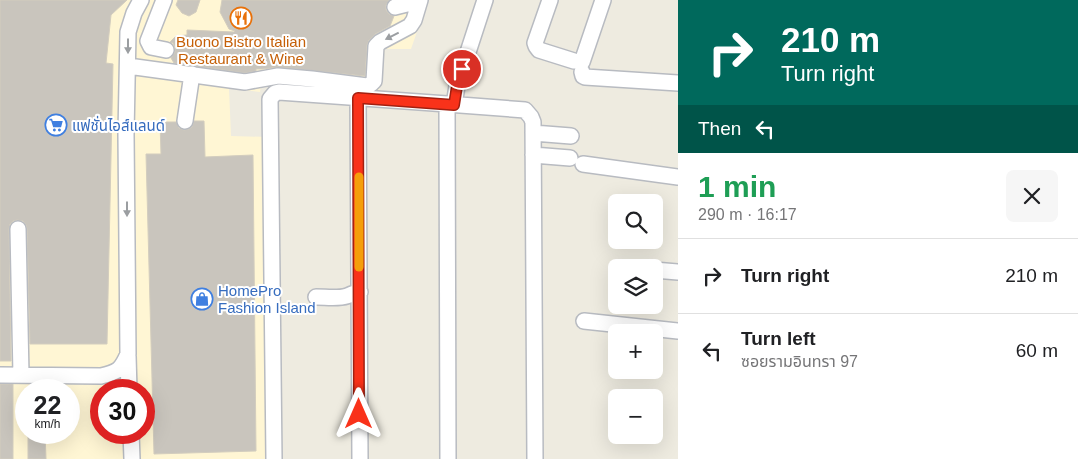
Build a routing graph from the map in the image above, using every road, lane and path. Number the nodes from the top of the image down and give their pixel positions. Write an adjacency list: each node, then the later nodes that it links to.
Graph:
1 (141, 0): 10 (street, one-way to 10)
2 (164, 0): 8 (street)
3 (420, 0): 7 (street); 11 (street, one-way to 11)
4 (486, 0): 14 (street)
5 (550, 0): 9 (street)
6 (603, 0): 9 (street)
7 (395, 7)
8 (166, 50)
9 (579, 65): 12 (street)
10 (128, 66): 11 (street); 27 (street, one-way to 27)
11 (192, 74): 15 (street)
12 (678, 84)
13 (358, 98): 14 (street); 23 (street); 33 (street)
14 (451, 105): 16 (street); 35 (street)
15 (185, 121)
16 (533, 133): 17 (street); 18 (street)
17 (571, 136)
18 (533, 155): 19 (street); 36 (street)
19 (678, 177)
20 (18, 228): 29 (street)
21 (663, 271): 22 (street)
22 (678, 272)
23 (360, 292): 24 (street); 34 (street)
24 (316, 297)
25 (584, 321): 26 (street)
26 (678, 331)
27 (128, 354): 29 (street); 30 (street)
28 (0, 375): 29 (street)
29 (20, 375)
30 (129, 379)
31 (131, 444): 32 (street)
32 (132, 459)
33 (274, 459)
34 (360, 459)
35 (448, 459)
36 (535, 459)

